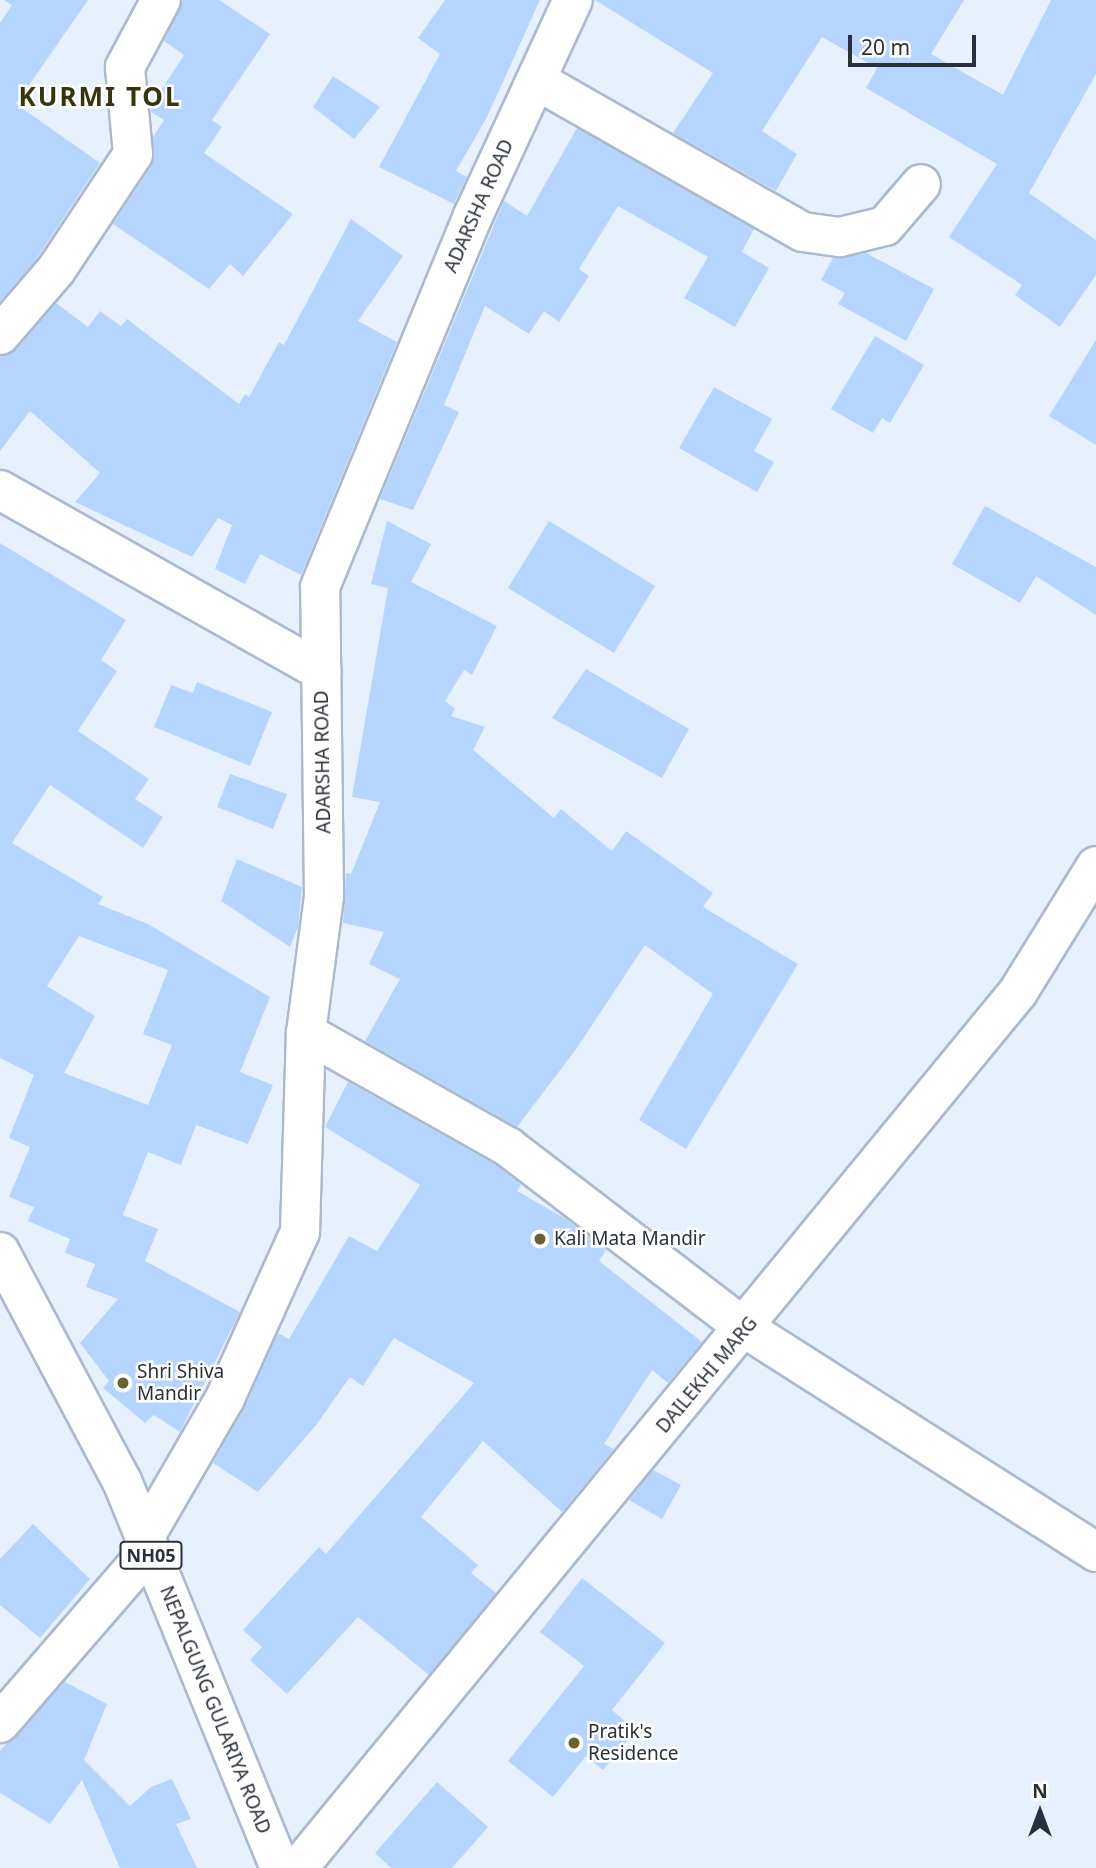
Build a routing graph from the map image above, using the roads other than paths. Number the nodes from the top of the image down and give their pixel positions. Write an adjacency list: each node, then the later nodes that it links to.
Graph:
1 (161, 0): 5 (street)
2 (573, 0): 3 (street, ADARSHA ROAD)
3 (536, 80): 4 (street); 7 (street, ADARSHA ROAD)
4 (921, 184)
5 (0, 335)
6 (0, 490): 7 (street)
7 (321, 671): 9 (street, ADARSHA ROAD)
8 (1096, 866): 11 (street, DAILEKHI MARG)
9 (306, 1032): 11 (street); 12 (street, ADARSHA ROAD)
10 (0, 1252): 12 (street, NEPALGUNG GULARIYA ROAD / NH05)
11 (746, 1329): 13 (street); 16 (street, DAILEKHI MARG)
12 (147, 1545): 14 (street, ADARSHA ROAD); 15 (street, NEPALGUNG GULARIYA ROAD / NH05)
13 (1096, 1552)
14 (0, 1723)
15 (280, 1868)
16 (298, 1868)

